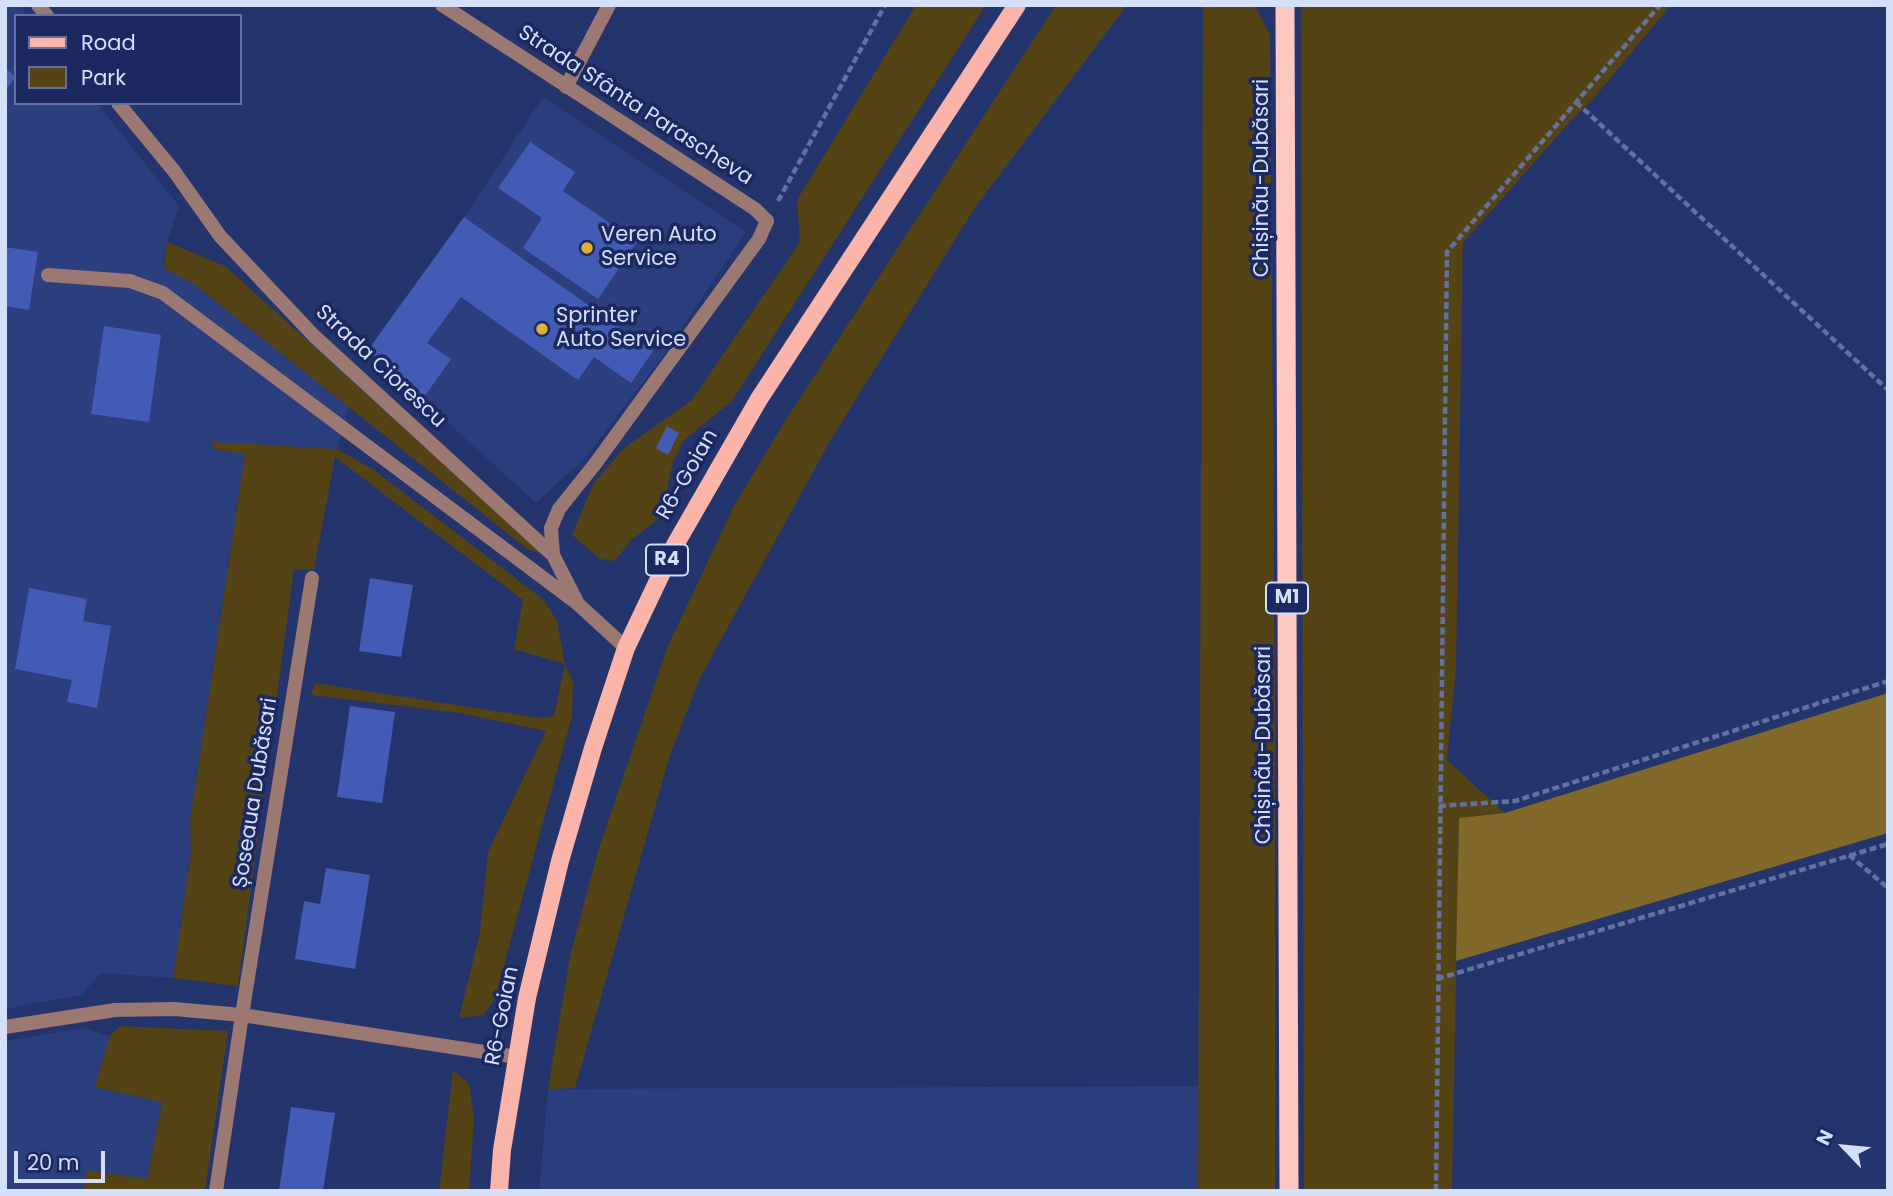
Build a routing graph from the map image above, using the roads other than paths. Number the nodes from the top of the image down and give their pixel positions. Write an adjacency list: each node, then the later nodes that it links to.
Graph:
1 (442, 5): 5 (street, Strada Sfânta Parascheva)
2 (609, 5): 5 (street)
3 (1017, 5): 11 (main road, R6-Goian / R4)
4 (1285, 5): 17 (highway, Chișinău-Dubăsari / M1)
5 (566, 87): 8 (street, Strada Sfânta Parascheva)
6 (120, 105): 8 (street, Strada Ciorescu)
7 (48, 275): 10 (street)
8 (553, 555): 10 (street, Strada Ciorescu)
9 (312, 578): 12 (street, Șoseaua Dubăsari)
10 (578, 604): 11 (street, Strada Ciorescu)
11 (626, 648): 14 (main road, R6-Goian / R4)
12 (242, 1015): 13 (street); 14 (street); 15 (street, Șoseaua Dubăsari)
13 (5, 1027)
14 (517, 1057): 16 (main road, R6-Goian / R4)
15 (216, 1191)
16 (499, 1191)
17 (1289, 1191)

